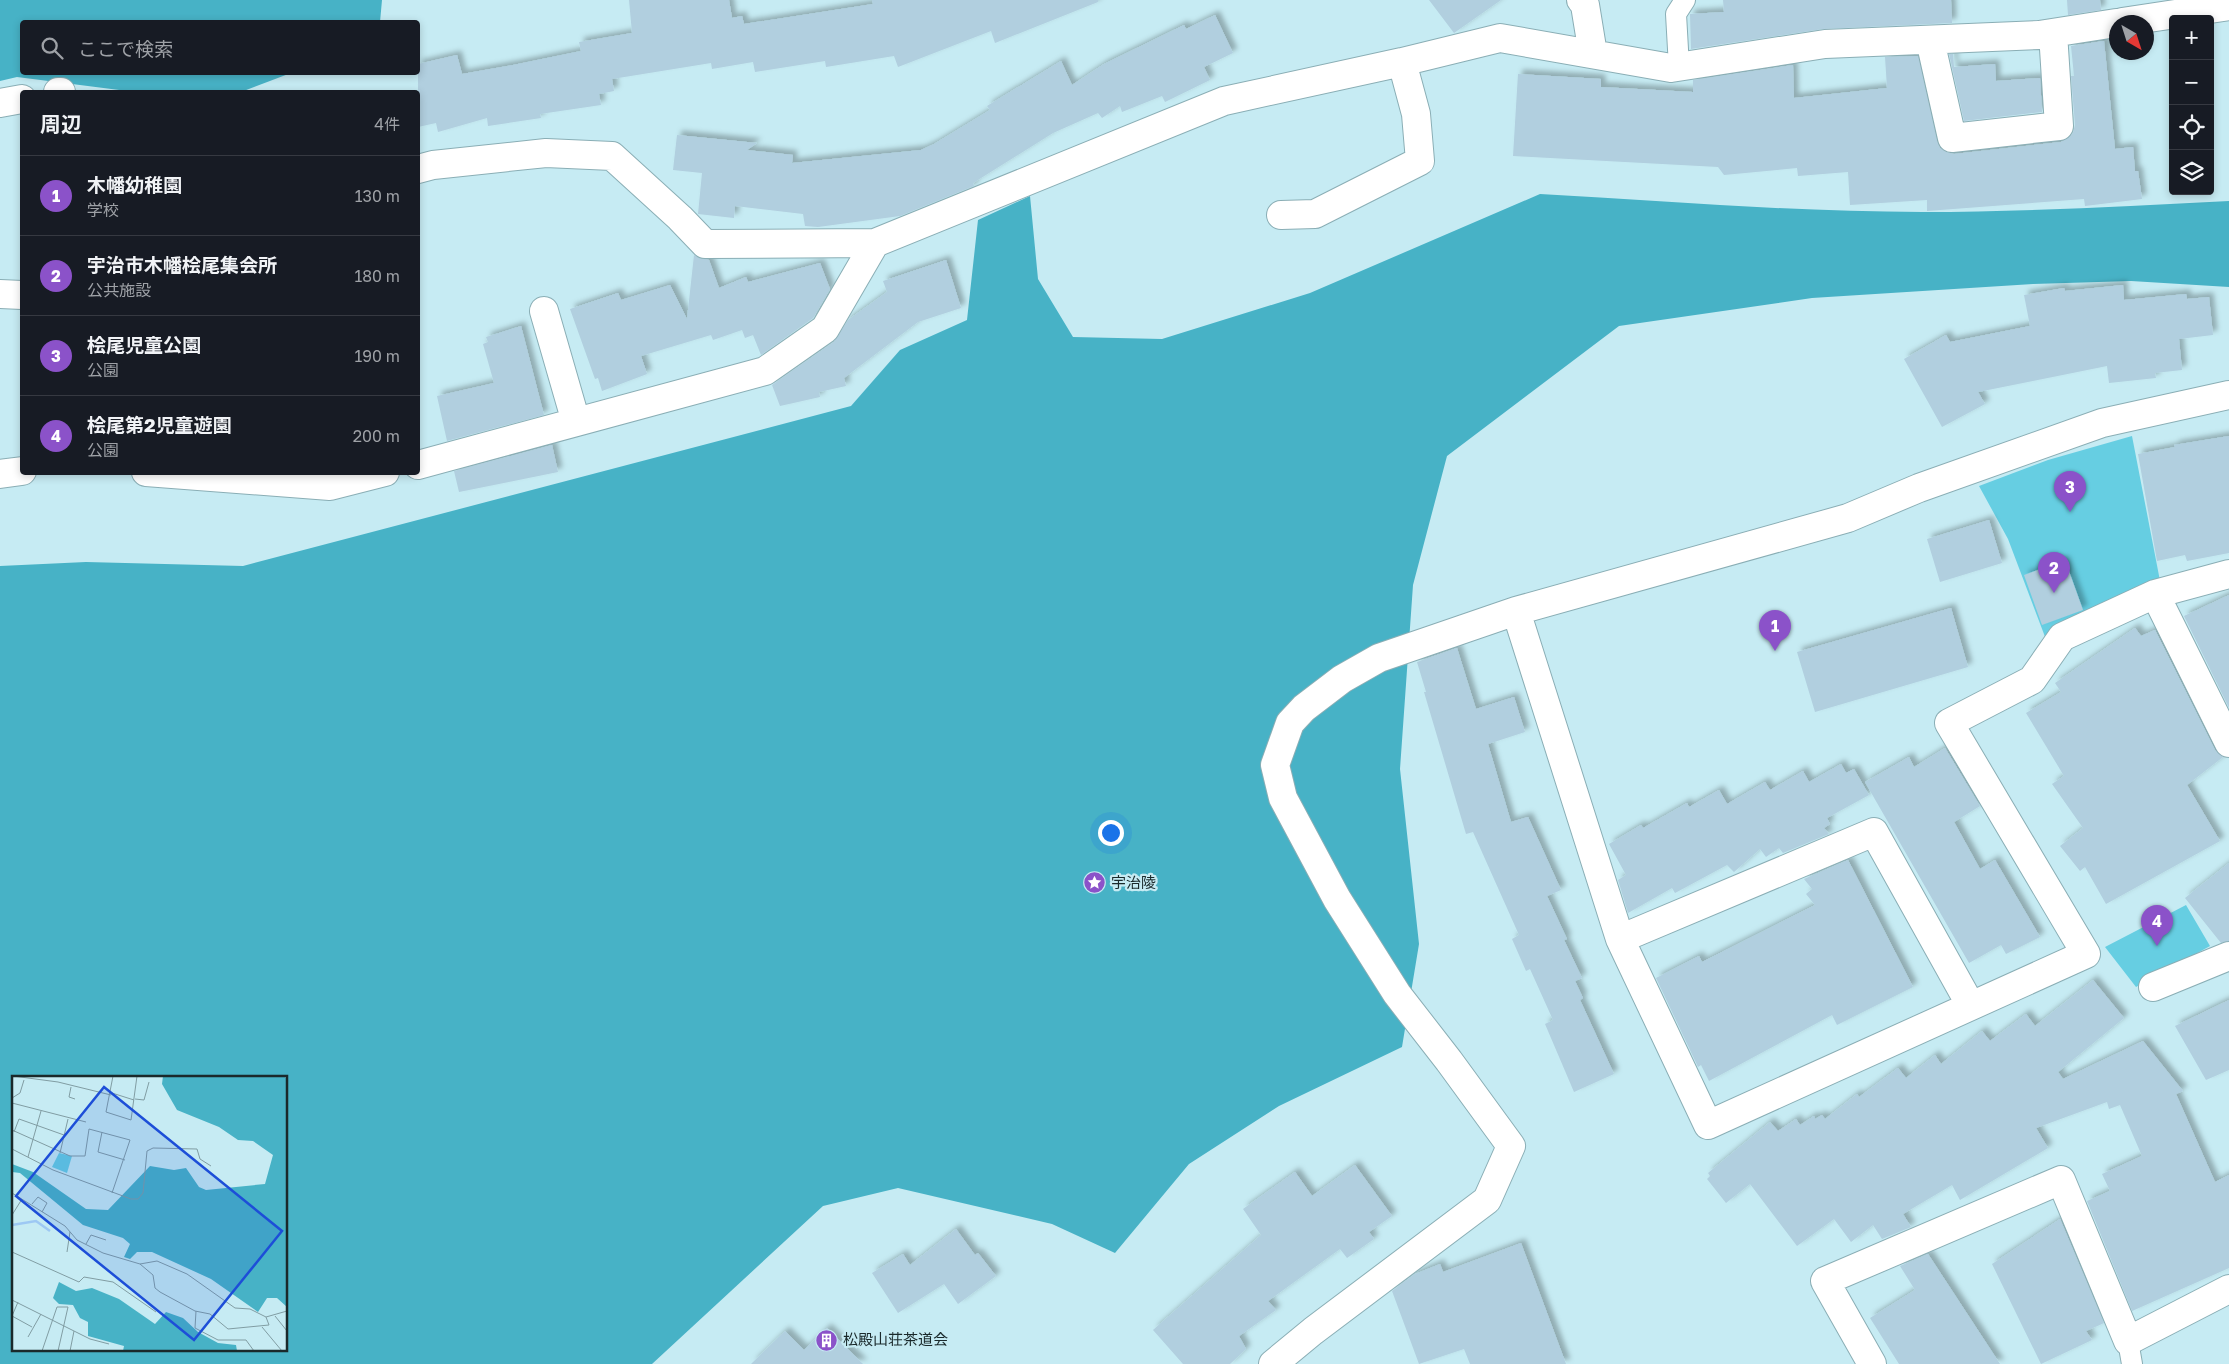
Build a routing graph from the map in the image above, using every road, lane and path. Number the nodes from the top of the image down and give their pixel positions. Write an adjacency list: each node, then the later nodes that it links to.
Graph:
1 (1581, 0): 9 (street)
2 (1685, 0): 11 (lane)
3 (2229, 6): 4 (street)
4 (2162, 8): 5 (street)
5 (2142, 15)
6 (2109, 24): 7 (street)
7 (2053, 33): 8 (street); 8 (street)
8 (1930, 40): 11 (street)
9 (1593, 54): 10 (street); 11 (street)
10 (1402, 62): 15 (street); 16 (street)
11 (1679, 67)
12 (20, 99): 13 (street)
13 (0, 103)
14 (420, 168): 16 (street)
15 (1281, 215)
16 (875, 243): 21 (street)
17 (0, 294): 18 (street)
18 (20, 296)
19 (544, 311): 21 (street)
20 (2229, 395): 29 (street)
21 (576, 422): 22 (street)
22 (420, 463)
23 (20, 471): 24 (street)
24 (0, 474)
25 (185, 475): 26 (street)
26 (373, 475)
27 (2229, 574): 28 (street)
28 (2155, 594): 30 (street); 34 (street)
29 (1516, 611): 31 (street); 37 (street)
30 (2229, 742)
31 (1620, 940): 34 (street); 34 (street)
32 (2229, 956): 33 (street)
33 (2153, 987)
34 (1971, 1006)
35 (2229, 1289): 36 (street)
36 (2130, 1358): 38 (street)
37 (1273, 1364)
38 (1872, 1364)

